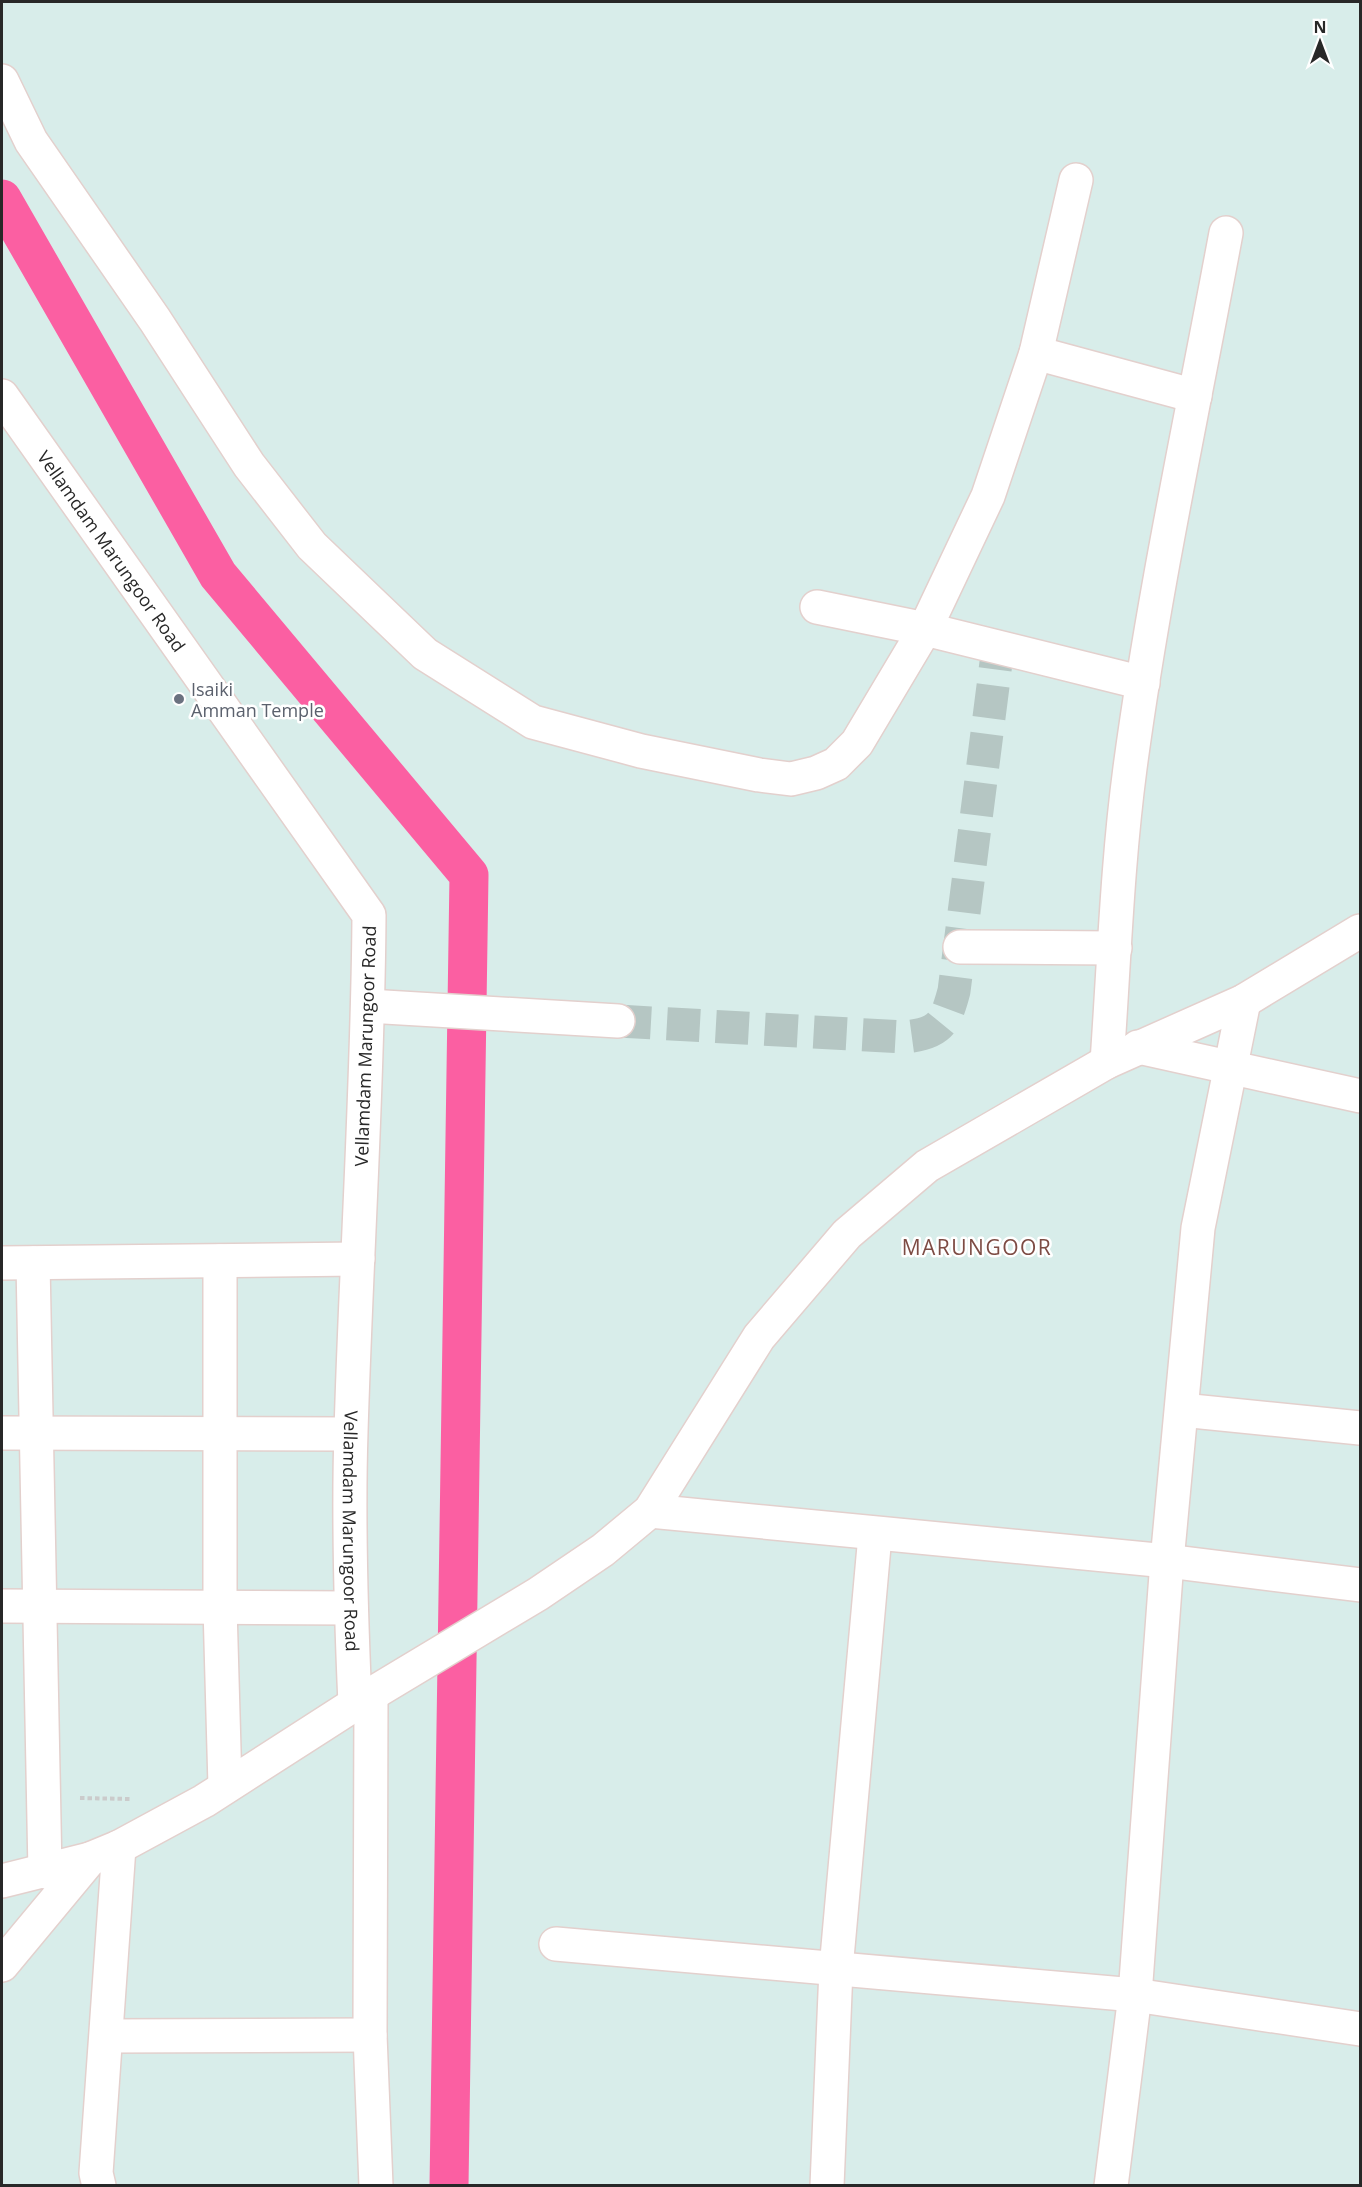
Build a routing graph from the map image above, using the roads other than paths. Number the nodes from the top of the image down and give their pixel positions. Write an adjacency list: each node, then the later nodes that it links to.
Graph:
1 (2, 81): 8 (street)
2 (1076, 180): 4 (street)
3 (1226, 233): 6 (street)
4 (1036, 353): 6 (street); 8 (street)
5 (2, 396): 14 (street, Vellamdam Marungoor Road)
6 (1195, 396): 9 (street)
7 (817, 607): 8 (street)
8 (925, 629): 9 (street)
9 (1143, 683): 12 (street)
10 (1360, 931): 13 (street)
11 (960, 946): 12 (street)
12 (1115, 948): 17 (street)
13 (1244, 1001): 16 (street); 18 (street)
14 (368, 1006): 15 (street); 20 (street, Vellamdam Marungoor Road)
15 (618, 1021)
16 (1138, 1047): 17 (street); 18 (street)
17 (1107, 1062): 29 (street)
18 (1231, 1068): 19 (street); 23 (street)
19 (1360, 1096)
20 (358, 1259): 21 (street); 28 (street, Vellamdam Marungoor Road)
21 (220, 1261): 22 (street); 27 (street)
22 (17, 1263): 26 (street)
23 (1182, 1410): 24 (street); 31 (street)
24 (1360, 1428)
25 (2, 1433): 26 (street)
26 (35, 1433): 27 (street); 34 (street)
27 (220, 1434): 28 (street); 35 (street)
28 (351, 1434): 36 (street, Vellamdam Marungoor Road)
29 (650, 1511): 30 (street); 37 (street)
30 (876, 1535): 31 (street); 44 (street)
31 (1167, 1561): 32 (street); 45 (street)
32 (1360, 1585)
33 (2, 1606): 34 (street)
34 (42, 1606): 35 (street); 40 (street)
35 (220, 1607): 36 (street); 38 (street)
36 (351, 1608): 37 (street, Vellamdam Marungoor Road)
37 (363, 1700): 38 (street); 47 (street, Vellamdam Marungoor Road)
38 (225, 1786): 39 (street)
39 (104, 1853): 40 (street); 43 (street); 48 (street)
40 (45, 1872): 41 (street)
41 (2, 1881)
42 (556, 1944): 44 (street)
43 (2, 1965)
44 (836, 1969): 45 (street); 51 (street)
45 (1135, 1995): 46 (street); 52 (street)
46 (1360, 2029)
47 (370, 2035): 48 (street); 50 (street, Vellamdam Marungoor Road)
48 (107, 2036): 49 (street)
49 (99, 2186)
50 (376, 2186)
51 (827, 2186)
52 (1111, 2186)

